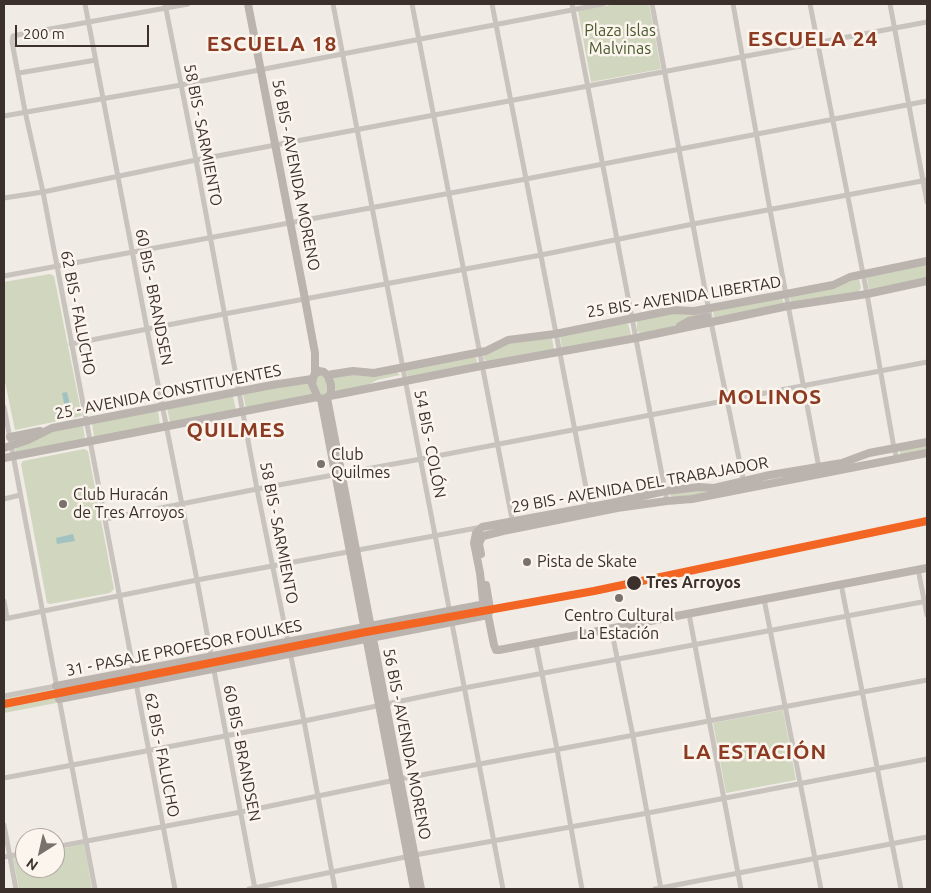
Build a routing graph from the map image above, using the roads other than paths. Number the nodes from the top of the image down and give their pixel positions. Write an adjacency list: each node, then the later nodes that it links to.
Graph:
1 (86, 4): 14 (street, 60 BIS - BRANDSEN)
2 (188, 4): 12 (street)
3 (248, 4): 23 (main road, 56 BIS - AVENIDA MORENO)
4 (333, 4): 20 (street, 54 BIS - COLÓN)
5 (412, 4): 18 (street)
6 (492, 4): 16 (street)
7 (603, 4): 13 (street)
8 (652, 4): 24 (street)
9 (733, 4): 21 (street)
10 (810, 4): 19 (street)
11 (890, 4): 17 (street)
12 (165, 6): 14 (street); 26 (street, 58 BIS - SARMIENTO)
13 (572, 7): 16 (street); 27 (street)
14 (88, 22): 22 (street, 60 BIS - BRANDSEN); 25 (street, 62 BIS - FALUCHO)
15 (927, 22): 17 (street)
16 (496, 25): 18 (street); 29 (street)
17 (895, 28): 19 (street); 31 (street)
18 (419, 39): 20 (street); 33 (street)
19 (818, 42): 21 (street); 35 (street)
20 (343, 54): 23 (street); 36 (street, 54 BIS - COLÓN)
21 (742, 57): 24 (street); 37 (street)
22 (96, 60): 25 (street); 28 (street, 60 BIS - BRANDSEN)
23 (262, 69): 26 (street); 38 (main road, 56 BIS - AVENIDA MORENO)
24 (664, 72): 27 (street); 39 (street)
25 (18, 73): 32 (street, 62 BIS - FALUCHO)
26 (181, 85): 28 (street); 40 (street, 58 BIS - SARMIENTO)
27 (588, 87): 29 (street); 41 (street)
28 (104, 99): 32 (street); 42 (street, 60 BIS - BRANDSEN)
29 (511, 101): 33 (street); 43 (street)
30 (927, 101): 31 (street)
31 (910, 104): 35 (street); 44 (street)
32 (25, 112): 34 (street); 45 (street, 62 BIS - FALUCHO)
33 (434, 115): 36 (street); 46 (street)
34 (4, 116)
35 (832, 119): 37 (street); 47 (street)
36 (357, 130): 38 (street); 50 (street, 54 BIS - COLÓN)
37 (756, 134): 39 (street); 51 (street)
38 (276, 146): 40 (street); 52 (main road, 56 BIS - AVENIDA MORENO)
39 (679, 148): 41 (street); 53 (street)
40 (196, 160): 42 (street); 54 (street, 58 BIS - SARMIENTO)
41 (602, 163): 43 (street); 55 (street)
42 (119, 176): 45 (street); 56 (street, 60 BIS - BRANDSEN)
43 (526, 179): 46 (street); 57 (street)
44 (925, 181): 47 (street); 49 (street)
45 (43, 192): 48 (street); 59 (street, 62 BIS - FALUCHO)
46 (449, 193): 50 (street); 60 (street)
47 (847, 196): 51 (street); 61 (street)
48 (4, 198)
49 (927, 202)
50 (373, 207): 52 (street); 64 (street, 54 BIS - COLÓN)
51 (770, 210): 53 (street); 65 (street)
52 (291, 223): 54 (street); 67 (main road, 56 BIS - AVENIDA MORENO)
53 (693, 224): 55 (street); 70 (street)
54 (210, 238): 56 (street); 69 (street, 58 BIS - SARMIENTO)
55 (617, 240): 57 (street); 71 (street)
56 (133, 252): 59 (street); 72 (street, 60 BIS - BRANDSEN)
57 (541, 255): 60 (street); 73 (street)
58 (927, 261): 61 (main road, 25 BIS - AVENIDA LIBERTAD)
59 (56, 267): 62 (street); 75 (street, 62 BIS - FALUCHO)
60 (463, 269): 64 (street); 77 (street)
61 (862, 274): 65 (main road, 25 BIS - AVENIDA LIBERTAD); 66 (street)
62 (4, 276)
63 (927, 282): 66 (main road, 25 BIS - AVENIDA LIBERTAD)
64 (386, 284): 67 (street); 83 (street, 54 BIS - COLÓN)
65 (786, 294): 68 (street); 70 (main road, 25 BIS - AVENIDA LIBERTAD)
66 (867, 294): 68 (main road, 25 BIS - AVENIDA LIBERTAD); 81 (street)
67 (305, 299): 69 (street); 76 (main road, 56 BIS - AVENIDA MORENO)
68 (788, 306): 70 (main road, 25 BIS - AVENIDA LIBERTAD); 85 (street)
69 (224, 314): 72 (street); 86 (street, 58 BIS - SARMIENTO)
70 (710, 316): 71 (main road, 25 BIS - AVENIDA LIBERTAD); 74 (main road, 25 BIS - AVENIDA LIBERTAD); 88 (street)
71 (632, 318): 73 (main road, 25 BIS - AVENIDA LIBERTAD); 74 (street)
72 (147, 329): 75 (street); 89 (street, 60 BIS - BRANDSEN)
73 (555, 334): 77 (main road, 25 BIS - AVENIDA LIBERTAD); 78 (street)
74 (636, 338): 78 (main road, 25 BIS - AVENIDA LIBERTAD); 92 (street)
75 (71, 344): 93 (street, 62 BIS - FALUCHO)
76 (315, 352): 82 (main road, 56 BIS - AVENIDA MORENO); 84 (main road, 56 BIS - AVENIDA MORENO)
77 (479, 353): 80 (street); 83 (main road, 25 BIS - AVENIDA LIBERTAD)
78 (559, 353): 80 (main road, 25 BIS - AVENIDA LIBERTAD); 96 (street)
79 (927, 362): 81 (street)
80 (482, 366): 83 (main road, 25 BIS - AVENIDA LIBERTAD); 100 (street)
81 (879, 371): 85 (street); 102 (street)
82 (325, 373): 83 (main road, 25 BIS - AVENIDA LIBERTAD); 84 (main road, 25 - AVENIDA CONSTITUYENTES); 87 (main road, 56 BIS - AVENIDA MORENO)
83 (404, 375): 87 (main road, 25 BIS - AVENIDA LIBERTAD); 107 (street, 54 BIS - COLÓN)
84 (313, 376): 86 (main road, 25 - AVENIDA CONSTITUYENTES); 87 (main road, 56 BIS - AVENIDA MORENO)
85 (804, 385): 88 (street); 110 (street)
86 (240, 392): 89 (main road, 25 - AVENIDA CONSTITUYENTES); 91 (street, 58 BIS - SARMIENTO)
87 (324, 398): 91 (main road, 25 - AVENIDA CONSTITUYENTES); 111 (main road, 56 BIS - AVENIDA MORENO)
88 (727, 400): 92 (street); 112 (street)
89 (163, 406): 93 (main road, 25 - AVENIDA CONSTITUYENTES); 94 (street, 60 BIS - BRANDSEN)
90 (4, 407): 97 (street)
91 (243, 412): 94 (main road, 25 - AVENIDA CONSTITUYENTES); 113 (street, 58 BIS - SARMIENTO)
92 (650, 415): 96 (street); 114 (street)
93 (86, 421): 95 (main road, 25 - AVENIDA CONSTITUYENTES); 98 (street, 62 BIS - FALUCHO)
94 (166, 426): 98 (main road, 25 - AVENIDA CONSTITUYENTES); 119 (street, 60 BIS - BRANDSEN)
95 (52, 428): 97 (main road); 101 (main road, 25 - AVENIDA CONSTITUYENTES)
96 (574, 430): 100 (street); 121 (street)
97 (10, 437): 101 (street)
98 (90, 441): 105 (main road, 25 - AVENIDA CONSTITUYENTES); 122 (street, 62 BIS - FALUCHO)
99 (927, 442): 102 (main road, 29 BIS - AVENIDA DEL TRABAJADOR)
100 (496, 444): 107 (street); 123 (street)
101 (8, 447): 105 (street)
102 (894, 448): 103 (main road, 29 BIS - AVENIDA DEL TRABAJADOR); 108 (street)
103 (868, 453): 109 (main road); 110 (main road, 29 BIS - AVENIDA DEL TRABAJADOR)
104 (927, 453): 108 (main road, 29 BIS - AVENIDA DEL TRABAJADOR)
105 (13, 456): 106 (main road, 25 - AVENIDA CONSTITUYENTES); 115 (street)
106 (4, 458)
107 (421, 459): 111 (street); 125 (street, 54 BIS - COLÓN)
108 (897, 459): 109 (main road, 29 BIS - AVENIDA DEL TRABAJADOR)
109 (873, 464): 110 (main road, 29 BIS - AVENIDA DEL TRABAJADOR)
110 (819, 470): 112 (main road, 29 BIS - AVENIDA DEL TRABAJADOR)
111 (339, 474): 113 (street); 127 (main road, 56 BIS - AVENIDA MORENO)
112 (745, 485): 114 (main road, 29 BIS - AVENIDA DEL TRABAJADOR); 118 (main road, 29 BIS - AVENIDA DEL TRABAJADOR)
113 (257, 489): 119 (street); 128 (street, 58 BIS - SARMIENTO)
114 (665, 491): 116 (main road, 29 BIS - AVENIDA DEL TRABAJADOR); 118 (street)
115 (20, 495): 117 (street); 139 (street)
116 (634, 497): 120 (main road); 121 (main road, 29 BIS - AVENIDA DEL TRABAJADOR)
117 (4, 499)
118 (667, 501): 120 (main road, 29 BIS - AVENIDA DEL TRABAJADOR)
119 (182, 504): 122 (street); 131 (street, 60 BIS - BRANDSEN)
120 (636, 507): 121 (main road, 29 BIS - AVENIDA DEL TRABAJADOR)
121 (590, 510): 123 (main road, 29 BIS - AVENIDA DEL TRABAJADOR)
122 (105, 520): 133 (street, 62 BIS - FALUCHO)
123 (513, 525): 124 (main road, 29 BIS - AVENIDA DEL TRABAJADOR); 126 (main road, 29 BIS - AVENIDA DEL TRABAJADOR)
124 (484, 527): 125 (street, 29 BIS - AVENIDA DEL TRABAJADOR); 126 (main road); 137 (main road)
125 (435, 536): 127 (street, 29 BIS - AVENIDA DEL TRABAJADOR); 138 (street, 54 BIS - COLÓN)
126 (484, 537): 137 (main road)
127 (353, 551): 128 (street, 29 BIS - AVENIDA DEL TRABAJADOR); 146 (main road, 56 BIS - AVENIDA MORENO)
128 (273, 567): 131 (street, 29 BIS - AVENIDA DEL TRABAJADOR); 150 (street, 58 BIS - SARMIENTO)
129 (927, 568): 130 (main road)
130 (918, 569): 132 (main road); 136 (street)
131 (197, 580): 133 (street, 29 BIS - AVENIDA DEL TRABAJADOR); 154 (street, 60 BIS - BRANDSEN)
132 (841, 584): 134 (main road); 143 (street)
133 (119, 596): 139 (street, 29 BIS - AVENIDA DEL TRABAJADOR); 157 (street, 62 BIS - FALUCHO)
134 (764, 599): 140 (main road); 148 (street)
135 (4, 600): 144 (street)
136 (926, 601): 142 (street); 143 (street)
137 (486, 602): 138 (main road, 31 - PASAJE PROFESOR FOULKES); 141 (main road)
138 (449, 610): 145 (street, 54 BIS - COLÓN); 146 (main road, 31 - PASAJE PROFESOR FOULKES)
139 (42, 611): 144 (street, 29 BIS - AVENIDA DEL TRABAJADOR); 161 (street)
140 (689, 614): 147 (main road); 152 (street)
141 (488, 615): 145 (main road, 31 - PASAJE PROFESOR FOULKES); 151 (main road)
142 (927, 615)
143 (848, 616): 148 (street); 163 (street)
144 (5, 618)
145 (452, 622): 149 (main road, 31 - PASAJE PROFESOR FOULKES); 162 (street, 54 BIS - COLÓN)
146 (367, 626): 149 (main road, 56 BIS - AVENIDA MORENO); 150 (main road, 31 - PASAJE PROFESOR FOULKES)
147 (611, 628): 151 (main road); 155 (street)
148 (771, 630): 152 (street); 167 (street)
149 (370, 638): 153 (main road, 31 - PASAJE PROFESOR FOULKES); 166 (main road, 56 BIS - AVENIDA MORENO)
150 (287, 642): 153 (street, 58 BIS - SARMIENTO); 154 (main road, 31 - PASAJE PROFESOR FOULKES)
151 (536, 644): 158 (street)
152 (695, 645): 155 (street); 169 (street)
153 (290, 655): 156 (main road, 31 - PASAJE PROFESOR FOULKES); 168 (street, 58 BIS - SARMIENTO)
154 (211, 657): 156 (street, 60 BIS - BRANDSEN); 157 (main road, 31 - PASAJE PROFESOR FOULKES)
155 (618, 660): 158 (street); 171 (street)
156 (213, 669): 160 (main road, 31 - PASAJE PROFESOR FOULKES); 170 (street, 60 BIS - BRANDSEN)
157 (134, 672): 160 (street, 62 BIS - FALUCHO); 161 (main road, 31 - PASAJE PROFESOR FOULKES)
158 (541, 674): 162 (street); 172 (street)
159 (927, 680): 163 (street)
160 (136, 684): 165 (main road, 31 - PASAJE PROFESOR FOULKES); 173 (street, 62 BIS - FALUCHO)
161 (56, 686): 164 (street, 31 - PASAJE PROFESOR FOULKES); 165 (street)
162 (464, 688): 166 (street); 176 (street, 54 BIS - COLÓN)
163 (864, 692): 167 (street); 177 (street)
164 (4, 696)
165 (59, 699): 175 (street)
166 (382, 704): 168 (street); 179 (main road, 56 BIS - AVENIDA MORENO)
167 (786, 707): 169 (street); 180 (street)
168 (304, 721): 170 (street); 181 (street, 58 BIS - SARMIENTO)
169 (709, 721): 171 (street); 182 (street)
170 (226, 734): 173 (street); 183 (street, 60 BIS - BRANDSEN)
171 (633, 736): 172 (street); 184 (street)
172 (557, 749): 176 (street); 187 (street)
173 (148, 750): 175 (street); 186 (street, 62 BIS - FALUCHO)
174 (927, 759): 177 (street)
175 (72, 765): 178 (street); 189 (street)
176 (479, 765): 179 (street); 190 (street, 54 BIS - COLÓN)
177 (878, 769): 180 (street); 191 (street)
178 (4, 778)
179 (397, 780): 181 (street); 194 (main road, 56 BIS - AVENIDA MORENO)
180 (801, 784): 182 (street); 195 (street)
181 (317, 796): 183 (street); 196 (street, 58 BIS - SARMIENTO)
182 (724, 798): 184 (street); 197 (street)
183 (242, 812): 186 (street); 201 (street, 60 BIS - BRANDSEN)
184 (648, 813): 187 (street); 207 (street)
185 (4, 824): 193 (street)
186 (163, 826): 189 (street); 200 (street, 62 BIS - FALUCHO)
187 (570, 826): 190 (street); 206 (street)
188 (927, 838): 191 (street)
189 (86, 841): 192 (street); 199 (street)
190 (494, 841): 194 (street); 205 (street, 54 BIS - COLÓN)
191 (892, 844): 195 (street); 210 (street)
192 (65, 845)
193 (7, 856): 198 (street)
194 (412, 856): 196 (street); 203 (main road, 56 BIS - AVENIDA MORENO); 204 (main road, 56 BIS - AVENIDA MORENO)
195 (816, 859): 197 (street); 209 (street)
196 (332, 873): 201 (street); 202 (street, 58 BIS - SARMIENTO)
197 (738, 873): 207 (street); 208 (street)
198 (16, 889)
199 (96, 889)
200 (175, 889)
201 (253, 889)
202 (335, 889)
203 (414, 889)
204 (421, 889)
205 (503, 889)
206 (582, 889)
207 (659, 889)
208 (741, 889)
209 (821, 889)
210 (901, 889)

